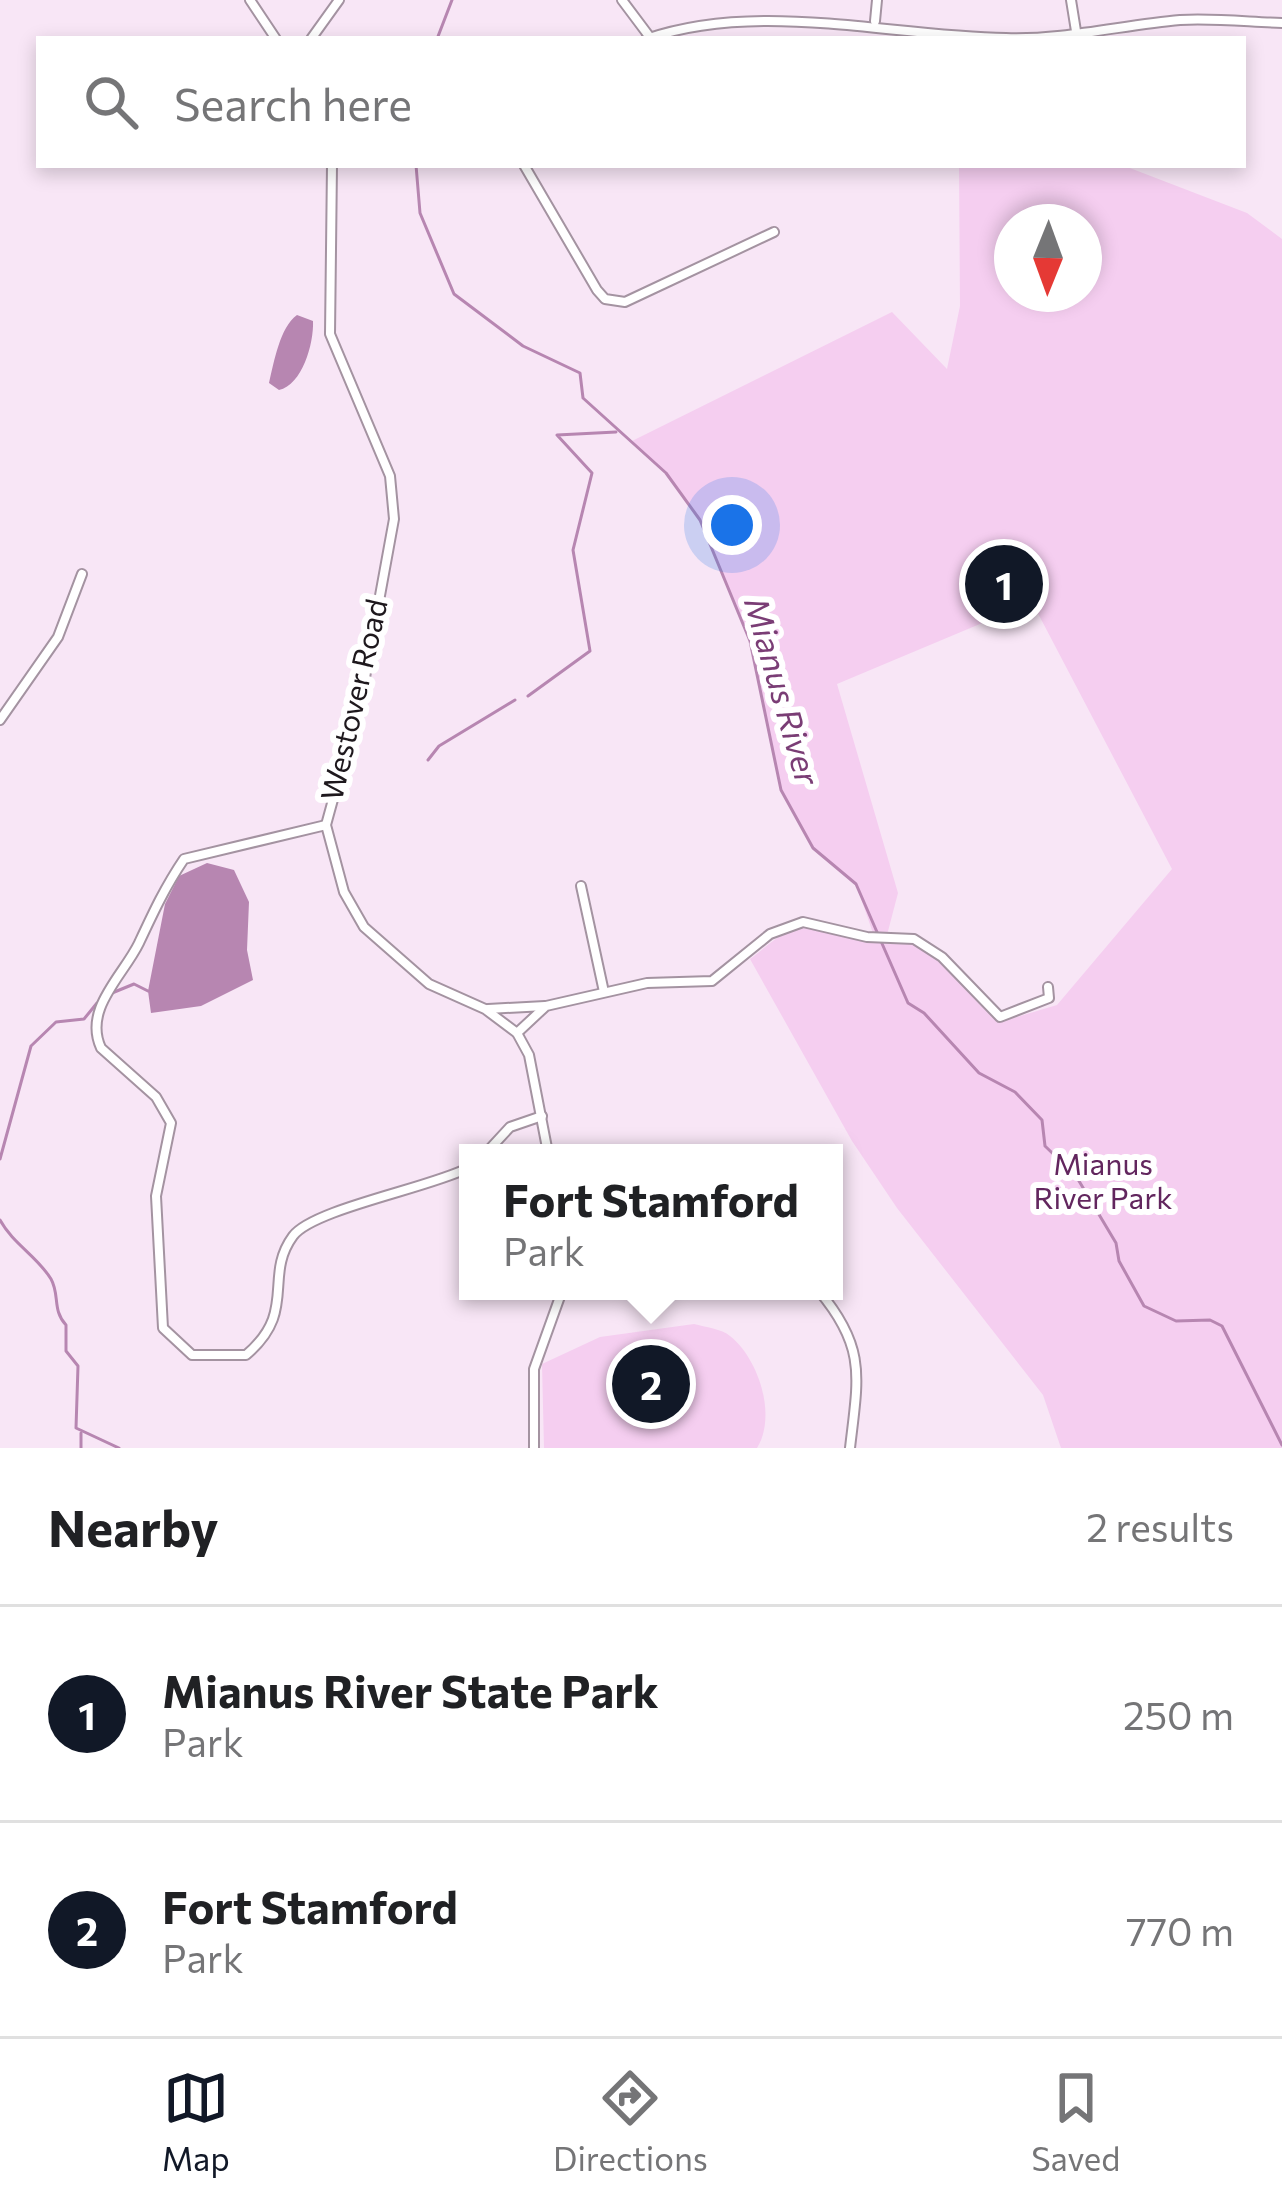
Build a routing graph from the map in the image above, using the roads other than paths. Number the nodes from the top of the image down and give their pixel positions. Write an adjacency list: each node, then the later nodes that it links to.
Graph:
1 (250, 0): 11 (street)
2 (339, 0): 12 (street)
3 (622, 0): 13 (street)
4 (878, 0): 8 (street)
5 (1071, 0): 10 (street)
6 (796, 8): 8 (street)
7 (708, 12): 14 (street)
8 (875, 21): 15 (street)
9 (1282, 23): 10 (street)
10 (1076, 31): 16 (street)
11 (274, 36)
12 (313, 36)
13 (646, 36)
14 (652, 36)
15 (972, 36)
16 (1035, 36)
17 (332, 168): 22 (street, Westover Road)
18 (526, 168): 19 (street)
19 (774, 232)
20 (82, 574): 21 (street)
21 (0, 720)
22 (326, 825): 27 (street, Westover Road); 32 (street)
23 (580, 886): 25 (street)
24 (1048, 987): 25 (street)
25 (604, 992): 26 (street)
26 (546, 1006): 27 (street); 28 (street)
27 (485, 1009): 28 (street, Westover Road)
28 (518, 1033): 29 (street)
29 (542, 1116): 30 (street); 31 (street)
30 (494, 1144)
31 (547, 1144)
32 (459, 1171)
33 (560, 1300): 35 (street)
34 (826, 1300): 36 (street)
35 (534, 1448)
36 (850, 1448)

